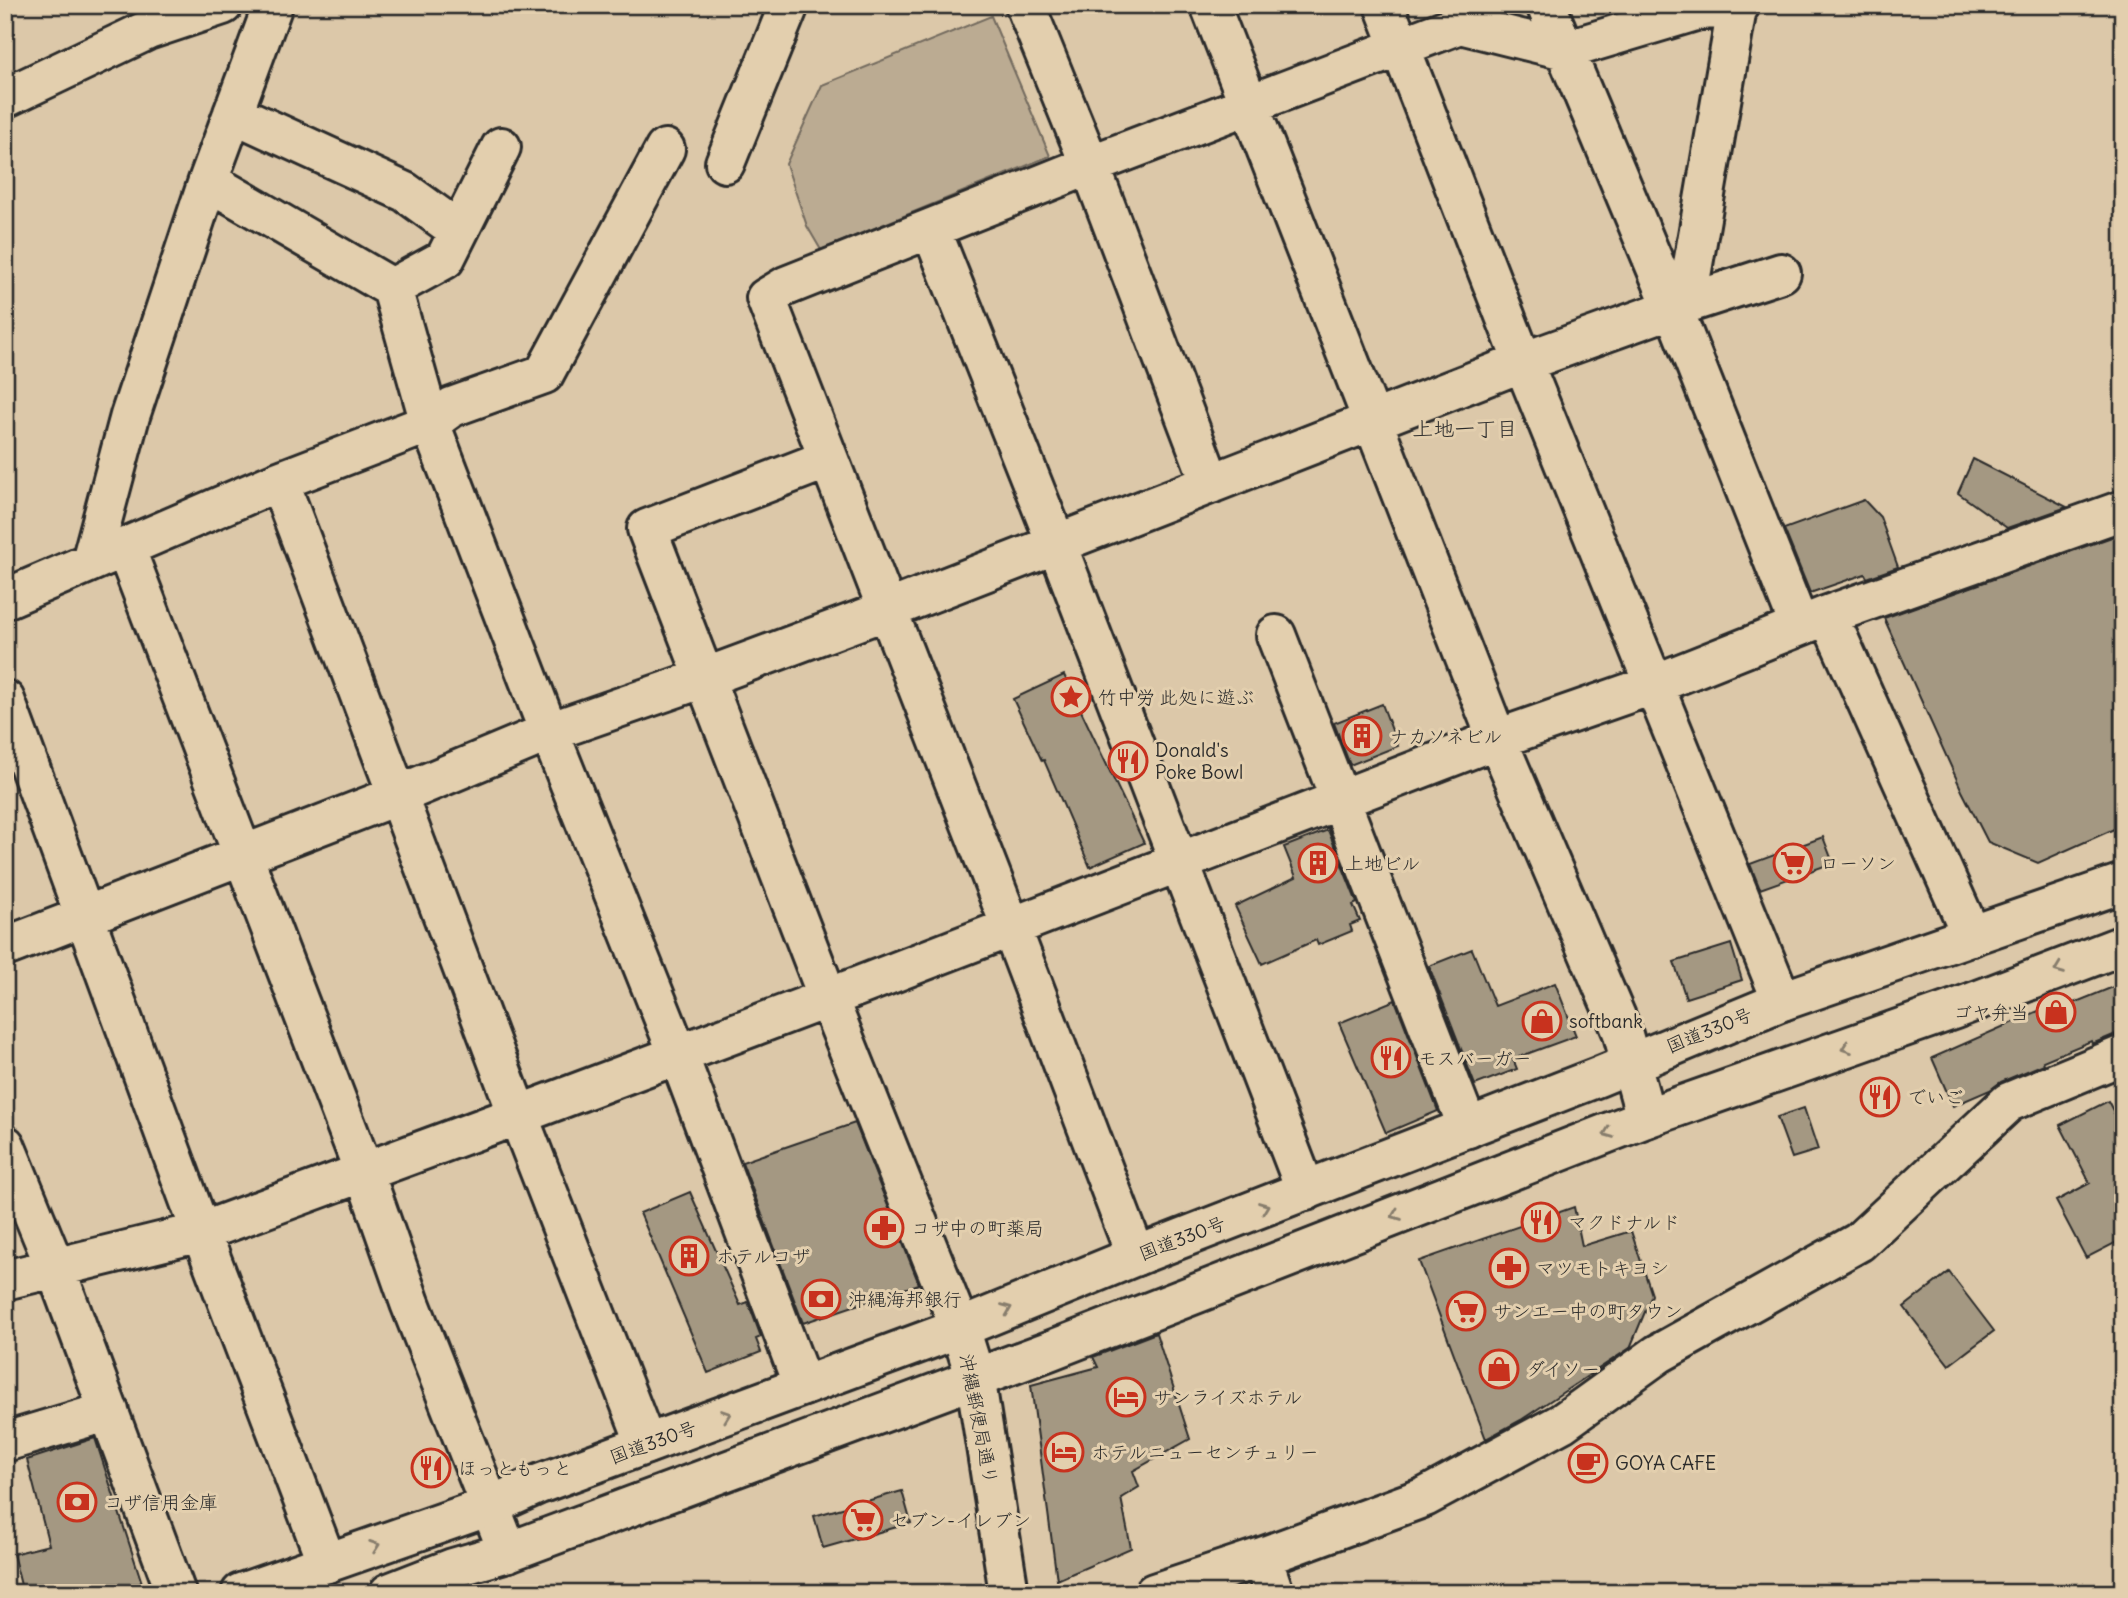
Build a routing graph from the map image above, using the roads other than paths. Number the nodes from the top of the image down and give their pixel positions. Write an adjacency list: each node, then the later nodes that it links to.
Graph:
1 (223, 5): 9 (main road)
2 (273, 5): 14 (main road)
3 (789, 5): 17 (main road)
4 (1025, 5): 18 (main road)
5 (1210, 5): 13 (main road)
6 (1384, 5): 10 (main road)
7 (1546, 5): 11 (main road)
8 (1737, 6): 11 (main road); 24 (main road)
9 (138, 18): 12 (main road)
10 (1401, 47): 11 (main road); 13 (main road); 25 (main road)
11 (1565, 50): 24 (main road)
12 (5, 98)
13 (1250, 105): 18 (main road); 26 (main road)
14 (233, 113): 19 (main road); 21 (main road)
15 (501, 147): 21 (main road)
16 (665, 149): 27 (main road)
17 (725, 163)
18 (1090, 165): 20 (main road); 30 (main road)
19 (208, 181): 23 (main road); 33 (main road)
20 (931, 229): 28 (main road); 32 (main road)
21 (459, 230): 23 (main road)
22 (1782, 273): 24 (main road)
23 (391, 288): 27 (main road)
24 (1673, 308): 25 (main road); 36 (main road)
25 (1523, 362): 26 (main road); 39 (main road)
26 (1371, 422): 30 (main road); 42 (main road)
27 (430, 423): 29 (main road); 41 (main road)
28 (828, 459): 35 (main road); 38 (main road, 沖縄郵便局通り)
29 (279, 481): 33 (main road); 43 (main road)
30 (1211, 484): 32 (main road)
31 (2123, 510): 36 (main road)
32 (1056, 543): 35 (main road); 46 (main road)
33 (108, 554): 34 (main road); 45 (main road)
34 (5, 598)
35 (887, 610): 38 (main road); 49 (main road)
36 (1813, 620): 39 (main road); 50 (main road)
37 (1276, 635): 44 (main road)
38 (704, 678): 41 (main road); 53 (main road, 沖縄郵便局通り)
39 (1655, 684): 42 (main road); 54 (main road)
40 (5, 700): 48 (main road)
41 (549, 733): 43 (main road); 55 (main road)
42 (1497, 739): 44 (main road); 57 (main road)
43 (398, 795): 45 (main road); 58 (main road)
44 (1339, 800): 46 (main road); 60 (main road)
45 (242, 854): 48 (main road); 62 (main road)
46 (1180, 863): 49 (main road); 63 (main road)
47 (2123, 883): 50 (main road, 国道330号)
48 (85, 916): 52 (main road); 64 (main road)
49 (1011, 927): 53 (main road); 65 (main road)
50 (1972, 936): 54 (main road, 国道330号)
51 (2123, 945): 59 (main road, one-way to 59)
52 (5, 947)
53 (828, 998): 55 (main road); 68 (main road, 沖縄郵便局通り)
54 (1782, 1001): 57 (main road, 国道330号)
55 (678, 1054): 58 (main road); 70 (main road)
56 (2123, 1055): 76 (main road)
57 (1632, 1062): 59 (main road); 60 (main road, 国道330号)
58 (518, 1115): 62 (main road); 73 (main road)
59 (1646, 1118): 69 (main road, one-way to 69)
60 (1468, 1128): 63 (main road, 国道330号)
61 (5, 1145): 66 (main road)
62 (364, 1172): 64 (main road); 74 (main road)
63 (1306, 1191): 65 (main road, 国道330号, one-way to 63)
64 (201, 1232): 66 (main road); 77 (main road)
65 (1136, 1256): 68 (main road, 国道330号, one-way to 65)
66 (55, 1267): 67 (main road); 71 (main road)
67 (5, 1280)
68 (960, 1328): 69 (main road, 沖縄郵便局通り); 70 (main road, 国道330号)
69 (975, 1376): 75 (main road); 81 (main road, 沖縄郵便局通り)
70 (803, 1386): 73 (main road, 国道330号, one-way to 70)
71 (109, 1411): 72 (main road); 78 (main road)
72 (5, 1442)
73 (646, 1444): 74 (main road, 国道330号)
74 (490, 1506): 75 (main road); 77 (main road, 国道330号, one-way to 74)
75 (508, 1552): 80 (main road)
76 (1262, 1557): 82 (main road); 83 (main road)
77 (327, 1563): 79 (main road, 国道330号)
78 (176, 1593)
79 (241, 1593)
80 (389, 1593)
81 (1009, 1593)
82 (1154, 1593)
83 (1274, 1593)

